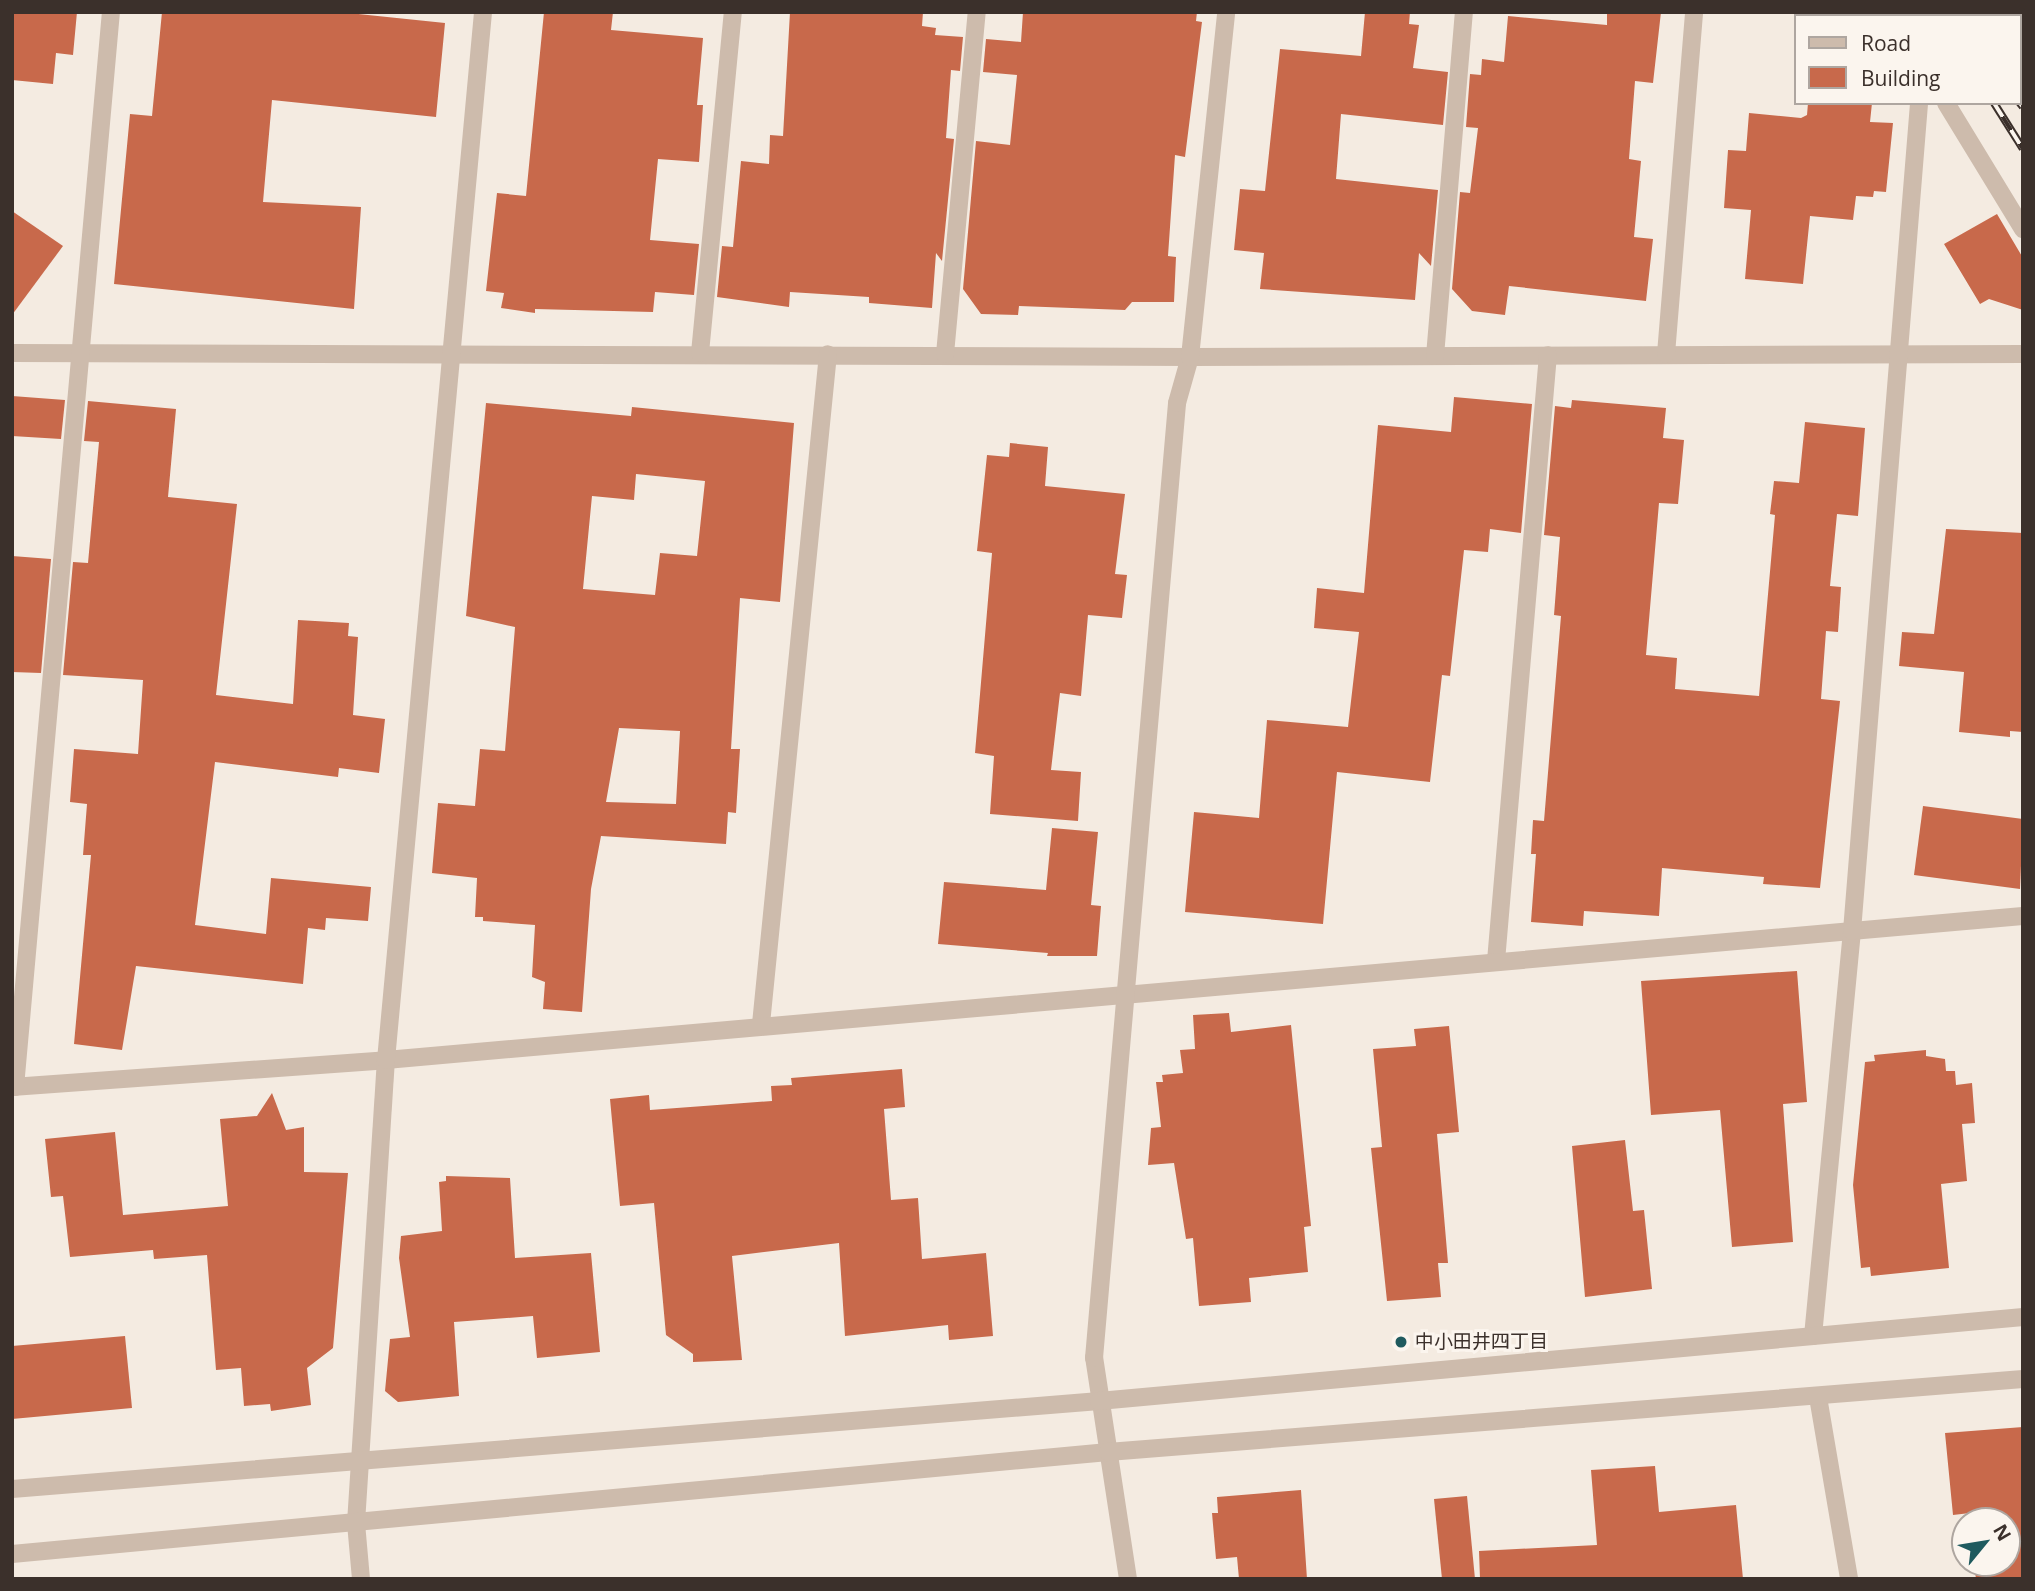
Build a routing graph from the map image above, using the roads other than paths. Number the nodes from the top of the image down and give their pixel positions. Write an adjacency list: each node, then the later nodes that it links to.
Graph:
1 (111, 12): 12 (street)
2 (483, 12): 20 (street)
3 (733, 12): 14 (street)
4 (976, 12): 16 (street)
5 (1226, 12): 22 (street)
6 (1464, 12): 21 (street)
7 (1694, 12): 17 (street)
8 (1919, 105): 13 (street)
9 (1948, 105): 10 (street)
10 (2023, 229)
11 (12, 352): 12 (street)
12 (82, 352): 20 (street); 29 (street)
13 (1898, 352): 17 (street); 18 (street); 24 (street)
14 (701, 353): 15 (street); 20 (street)
15 (828, 354): 16 (street); 27 (street)
16 (945, 354): 22 (street)
17 (1665, 354): 19 (street)
18 (2023, 354)
19 (1548, 355): 21 (street); 25 (street)
20 (452, 356): 28 (street)
21 (1435, 356): 22 (street)
22 (1190, 357): 26 (street)
23 (2023, 916): 24 (street)
24 (1852, 931): 25 (street); 31 (street)
25 (1496, 961): 26 (street)
26 (1125, 993): 27 (street); 34 (street)
27 (761, 1024): 28 (street)
28 (386, 1060): 29 (street); 36 (street)
29 (14, 1087)
30 (2023, 1317): 31 (street)
31 (1813, 1336): 34 (street)
32 (2023, 1379): 33 (street)
33 (1818, 1397): 35 (street); 42 (street)
34 (1099, 1401): 35 (street); 36 (street)
35 (1108, 1452): 38 (street); 41 (street)
36 (360, 1463): 37 (street); 38 (street)
37 (12, 1489)
38 (356, 1523): 39 (street); 40 (street)
39 (12, 1554)
40 (361, 1579)
41 (1128, 1579)
42 (1849, 1579)

